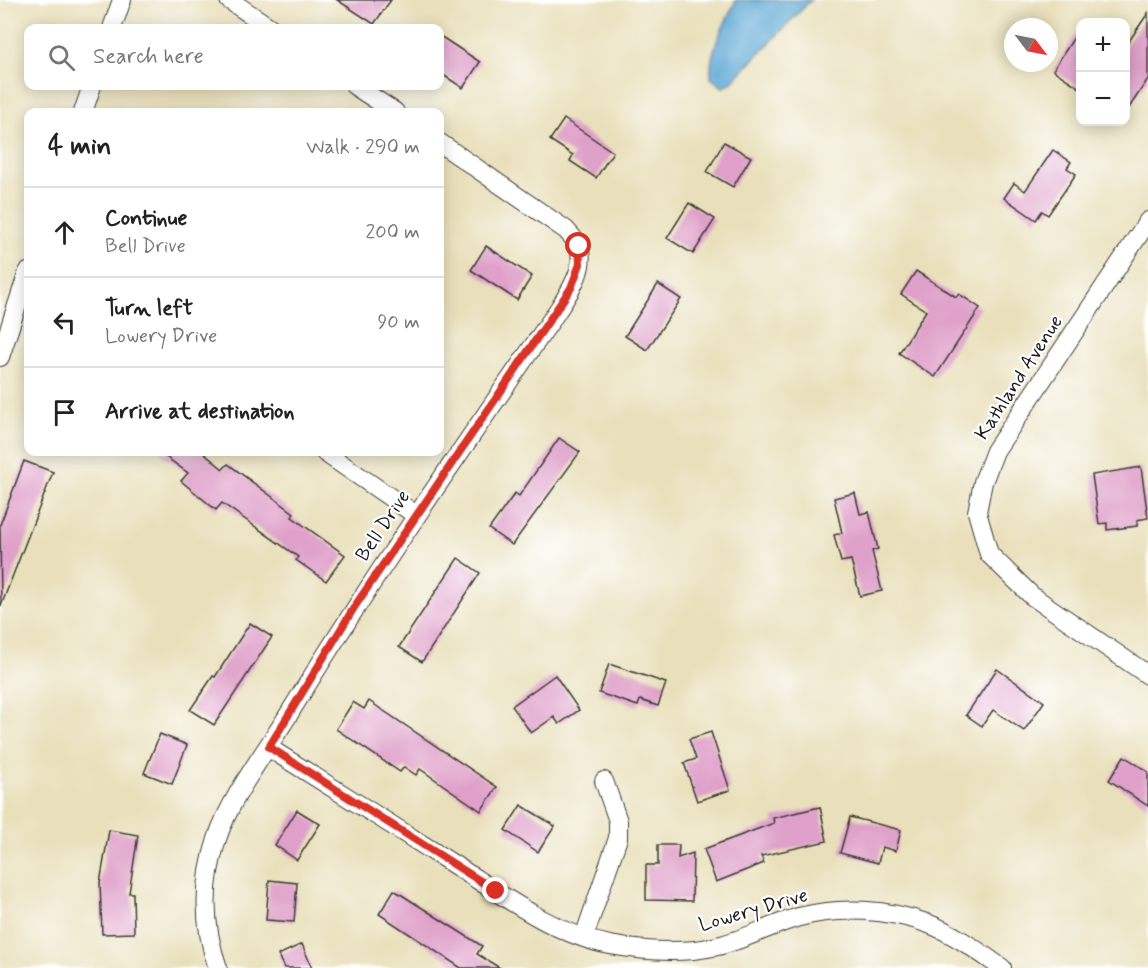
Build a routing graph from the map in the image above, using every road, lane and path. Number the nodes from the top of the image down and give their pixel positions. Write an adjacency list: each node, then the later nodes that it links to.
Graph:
1 (122, 0): 3 (street)
2 (229, 0): 4 (street)
3 (113, 24)
4 (265, 24)
5 (91, 90): 7 (street)
6 (361, 90): 8 (street)
7 (85, 108)
8 (389, 108)
9 (444, 146): 14 (street, Bell Drive)
10 (1148, 221): 15 (street, Kathland Avenue)
11 (24, 284): 12 (street)
12 (0, 357)
13 (330, 456): 14 (street)
14 (416, 515): 16 (street, Bell Drive)
15 (1148, 675)
16 (269, 747): 18 (street, Lowery Drive); 19 (street, Bell Drive)
17 (604, 782): 18 (street)
18 (584, 937): 20 (street, Lowery Drive)
19 (218, 968)
20 (1002, 968)

